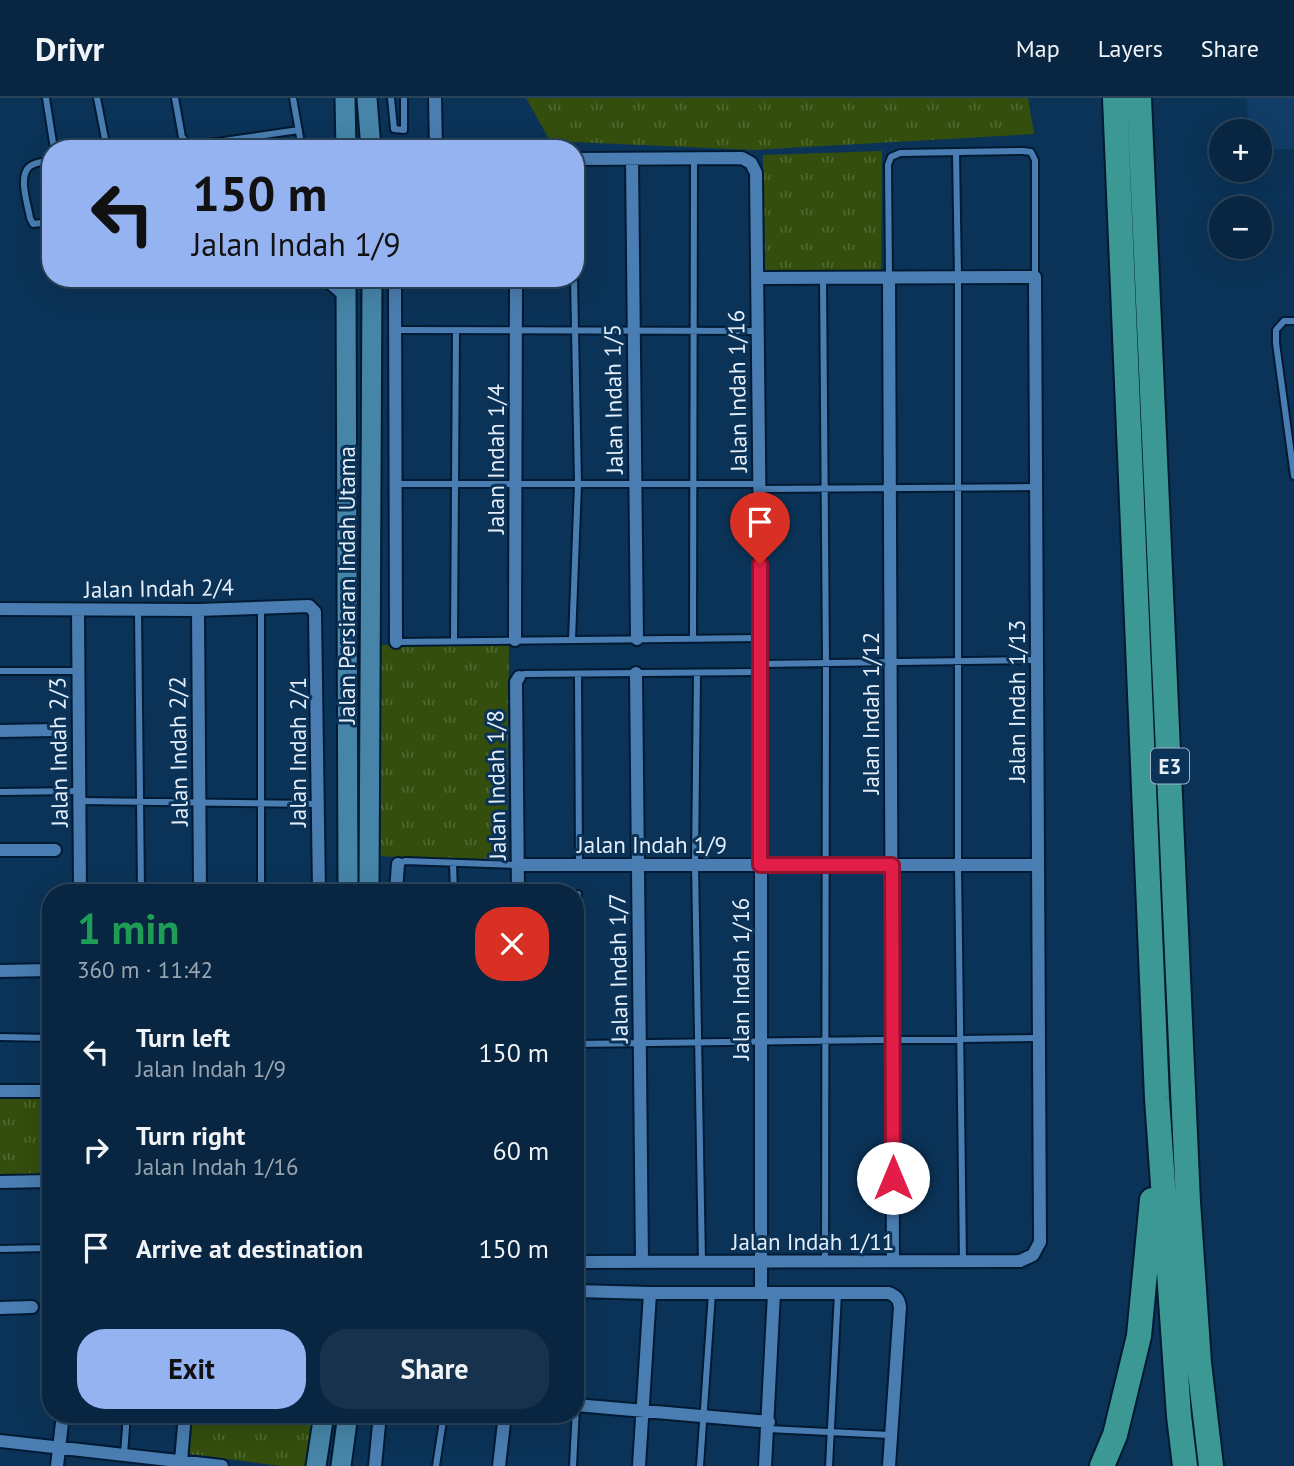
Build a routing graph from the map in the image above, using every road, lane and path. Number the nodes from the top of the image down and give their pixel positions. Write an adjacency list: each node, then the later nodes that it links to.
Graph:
1 (46, 98): 14 (lane)
2 (97, 98): 15 (lane)
3 (176, 98): 16 (lane)
4 (293, 98): 13 (lane)
5 (345, 98): 12 (main road)
6 (368, 98): 21 (main road)
7 (391, 98): 8 (lane)
8 (404, 98)
9 (435, 98): 22 (street)
10 (1115, 98): 130 (highway, E3)
11 (1139, 98): 184 (highway, E3)
12 (346, 122): 19 (main road); 20 (main road)
13 (299, 130): 17 (lane); 18 (lane)
14 (53, 140)
15 (105, 140)
16 (184, 140)
17 (230, 140)
18 (301, 140)
19 (346, 140)
20 (353, 140)
21 (370, 140)
22 (436, 140)
23 (956, 152): 29 (lane, Jalan Indah 1/13); 32 (lane, Jalan Indah 1/12); 33 (lane)
24 (584, 159): 25 (street)
25 (632, 159): 26 (street); 46 (street, Jalan Indah 1/5)
26 (694, 159): 30 (street, Jalan Indah 1/16); 47 (lane)
27 (42, 162): 28 (lane)
28 (42, 222)
29 (1035, 277): 33 (street); 57 (street, Jalan Indah 1/13)
30 (757, 278): 31 (street); 48 (street, Jalan Indah 1/16)
31 (823, 278): 32 (street); 60 (lane)
32 (889, 278): 33 (street); 58 (street, Jalan Indah 1/12)
33 (958, 278): 59 (lane)
34 (330, 287): 40 (lane)
35 (346, 287): 40 (main road, Jalan Persiaran Indah Utama)
36 (372, 287): 112 (main road, Jalan Persiaran Indah Utama)
37 (394, 287): 42 (street)
38 (516, 287): 44 (street, Jalan Indah 1/4)
39 (574, 287): 45 (lane)
40 (346, 301): 111 (main road, Jalan Persiaran Indah Utama)
41 (1294, 321): 49 (lane)
42 (395, 330): 43 (lane); 50 (street)
43 (456, 330): 44 (lane); 51 (lane)
44 (516, 330): 45 (lane); 52 (street, Jalan Indah 1/4)
45 (574, 330): 46 (lane); 53 (lane)
46 (633, 331): 47 (lane); 54 (street, Jalan Indah 1/5)
47 (694, 331): 48 (lane); 55 (lane)
48 (758, 331): 56 (street, Jalan Indah 1/16)
49 (1294, 476)
50 (395, 484): 51 (lane); 73 (street)
51 (455, 484): 52 (lane); 72 (lane)
52 (515, 484): 53 (lane); 70 (street, Jalan Indah 1/4)
53 (578, 484): 54 (lane); 71 (lane)
54 (635, 484): 55 (lane); 69 (street, Jalan Indah 1/5)
55 (694, 484): 56 (lane); 67 (lane)
56 (759, 487): 60 (lane); 68 (street, Jalan Indah 1/16)
57 (1036, 487): 59 (lane); 75 (street, Jalan Indah 1/13)
58 (890, 488): 59 (lane); 60 (lane); 76 (street, Jalan Indah 1/12)
59 (958, 488): 74 (lane)
60 (825, 489): 77 (lane)
61 (261, 608): 64 (street, Jalan Indah 2/4); 66 (street, Jalan Indah 2/4); 91 (lane)
62 (0, 609): 65 (street, Jalan Indah 2/4)
63 (138, 610): 64 (street, Jalan Indah 2/4); 65 (street, Jalan Indah 2/4); 89 (lane)
64 (198, 610): 90 (street, Jalan Indah 2/2)
65 (78, 611): 80 (street, Jalan Indah 2/3)
66 (315, 612): 92 (street, Jalan Indah 2/1)
67 (693, 638): 68 (lane); 69 (lane)
68 (761, 638): 78 (street, Jalan Indah 1/16)
69 (636, 639): 71 (lane)
70 (515, 640): 71 (lane); 72 (lane)
71 (572, 640)
72 (454, 641): 73 (lane)
73 (396, 642)
74 (958, 660): 75 (lane); 76 (lane); 104 (lane)
75 (1037, 660): 105 (street, Jalan Indah 1/13)
76 (891, 661): 77 (lane); 103 (street, Jalan Indah 1/12)
77 (826, 662): 78 (lane); 102 (lane)
78 (760, 668): 82 (lane); 101 (street, Jalan Indah 1/16)
79 (0, 671): 80 (lane)
80 (79, 671): 88 (street, Jalan Indah 2/3)
81 (636, 673): 82 (lane); 83 (lane); 99 (street, Jalan Indah 1/7)
82 (697, 673): 100 (lane)
83 (578, 674): 84 (lane); 98 (lane)
84 (519, 677): 97 (street, Jalan Indah 1/8)
85 (56, 730): 86 (street)
86 (0, 731)
87 (0, 792): 88 (lane)
88 (81, 796): 89 (lane); 106 (street, Jalan Indah 2/3)
89 (141, 802): 90 (lane); 107 (lane)
90 (200, 803): 91 (lane); 108 (street, Jalan Indah 2/2)
91 (260, 803): 92 (lane); 109 (lane)
92 (318, 804): 110 (street, Jalan Indah 2/1)
93 (0, 850): 94 (street)
94 (55, 850)
95 (453, 863): 96 (lane); 97 (lane); 114 (lane)
96 (398, 864): 113 (street)
97 (518, 865): 98 (street, Jalan Indah 1/9); 115 (street, Jalan Indah 1/8)
98 (579, 865): 99 (street, Jalan Indah 1/9)
99 (638, 865): 100 (street, Jalan Indah 1/9); 126 (street, Jalan Indah 1/7)
100 (695, 865): 101 (street, Jalan Indah 1/9); 124 (lane)
101 (760, 865): 102 (street, Jalan Indah 1/9); 125 (street, Jalan Indah 1/16)
102 (826, 865): 103 (street, Jalan Indah 1/9); 123 (lane)
103 (892, 865): 104 (street, Jalan Indah 1/9); 122 (street, Jalan Indah 1/12)
104 (958, 865): 105 (street, Jalan Indah 1/9); 121 (lane)
105 (1038, 865): 120 (street, Jalan Indah 1/13)
106 (80, 884)
107 (141, 884)
108 (201, 884)
109 (261, 884)
110 (319, 884)
111 (348, 884)
112 (369, 884)
113 (397, 884)
114 (454, 884)
115 (518, 884)
116 (42, 970): 117 (street)
117 (0, 971)
118 (0, 1037): 119 (lane)
119 (42, 1038)
120 (1039, 1038): 121 (lane); 133 (street, Jalan Indah 1/13)
121 (960, 1039): 122 (lane); 137 (lane)
122 (892, 1040): 123 (lane); 136 (street, Jalan Indah 1/12)
123 (826, 1041): 125 (lane); 142 (lane)
124 (697, 1042): 125 (lane); 126 (lane); 140 (lane)
125 (761, 1042): 141 (street, Jalan Indah 1/16)
126 (640, 1043): 127 (lane); 139 (street, Jalan Indah 1/7)
127 (584, 1044)
128 (0, 1091): 129 (street)
129 (42, 1091)
130 (1157, 1098): 182 (highway); 183 (highway, E3)
131 (42, 1181): 132 (street)
132 (0, 1182)
133 (1040, 1242): 137 (street, Jalan Indah 1/11)
134 (42, 1248): 135 (lane)
135 (0, 1249)
136 (894, 1261): 137 (street, Jalan Indah 1/11); 142 (street, Jalan Indah 1/11)
137 (963, 1261)
138 (584, 1262): 139 (street, Jalan Indah 1/11)
139 (642, 1262): 140 (street, Jalan Indah 1/11)
140 (702, 1262): 141 (street, Jalan Indah 1/11)
141 (761, 1262): 142 (street, Jalan Indah 1/11); 147 (street, Jalan Indah 1/16)
142 (825, 1262)
143 (584, 1291): 146 (street)
144 (712, 1292): 146 (street); 147 (street); 152 (lane)
145 (838, 1292): 147 (street); 163 (lane); 164 (street)
146 (650, 1293): 151 (street)
147 (767, 1293): 162 (street, Jalan Indah 1/16)
148 (32, 1307): 149 (street)
149 (0, 1308)
150 (584, 1405): 151 (street)
151 (644, 1409): 152 (street); 177 (street)
152 (704, 1417): 162 (street); 178 (lane)
153 (62, 1423): 166 (street)
154 (126, 1423): 167 (lane)
155 (184, 1423): 168 (street)
156 (323, 1423): 172 (main road)
157 (346, 1423): 169 (main road)
158 (379, 1423): 173 (street)
159 (443, 1423): 174 (lane)
160 (504, 1423): 175 (street)
161 (575, 1423): 176 (lane)
162 (769, 1426): 163 (lane); 179 (street, Jalan Indah 1/16)
163 (831, 1433): 164 (lane); 180 (lane)
164 (890, 1435): 181 (street)
165 (0, 1441): 166 (street)
166 (60, 1448): 167 (street); 170 (street)
167 (124, 1455): 168 (street)
168 (181, 1461): 171 (street)
169 (337, 1462)
170 (57, 1466)
171 (222, 1466)
172 (316, 1466)
173 (375, 1466)
174 (436, 1466)
175 (499, 1466)
176 (573, 1466)
177 (639, 1466)
178 (700, 1466)
179 (765, 1466)
180 (829, 1466)
181 (889, 1466)
182 (1102, 1466)
183 (1185, 1466)
184 (1213, 1466)

